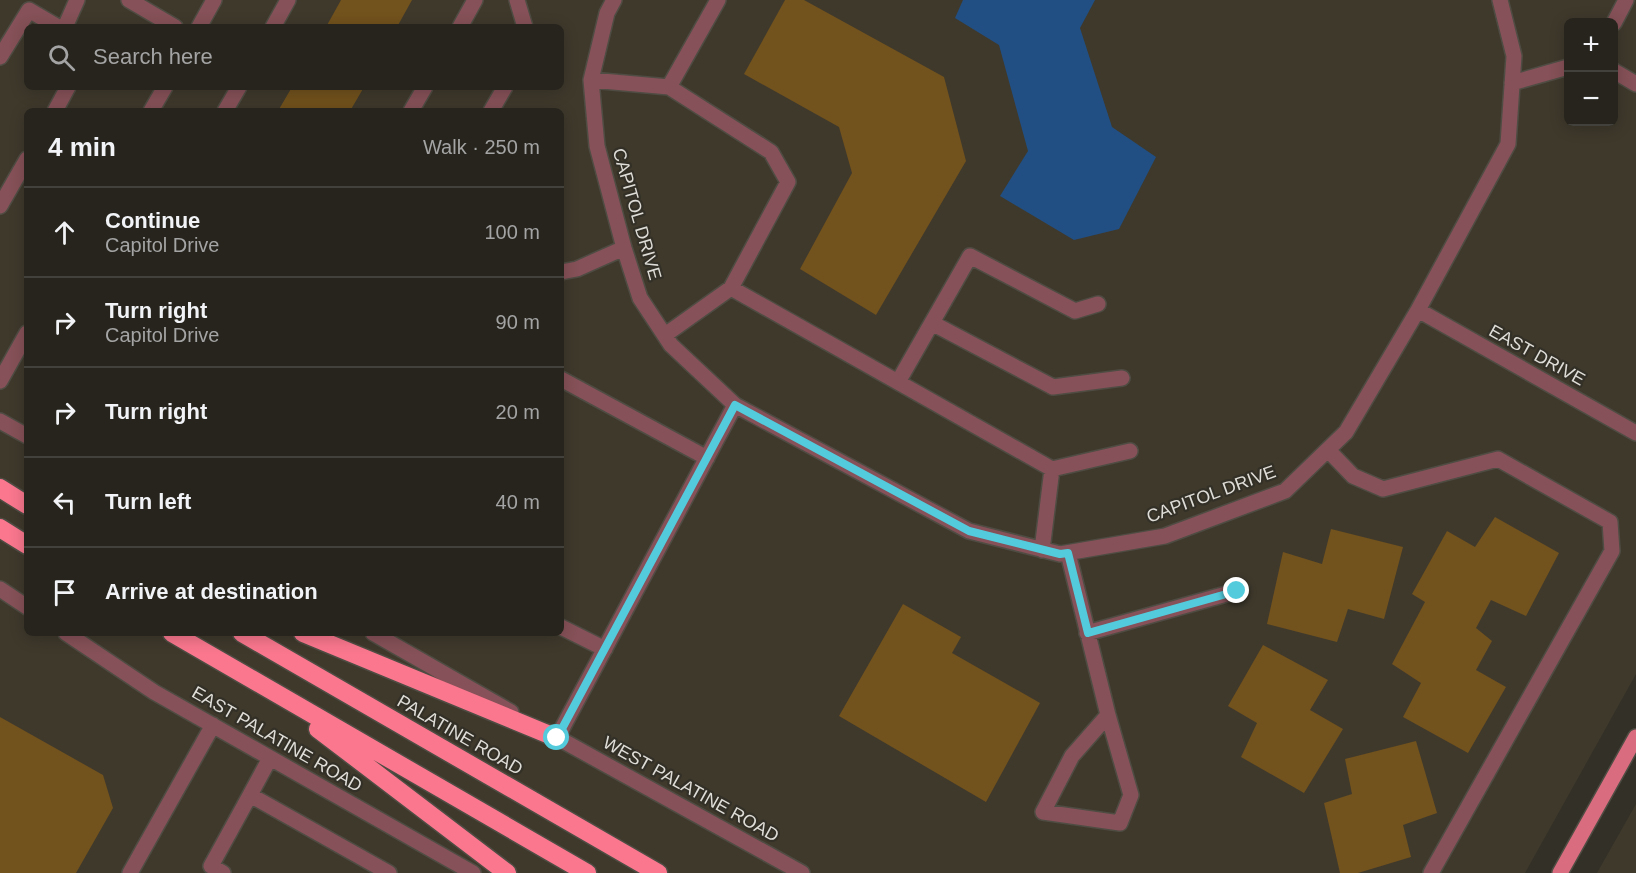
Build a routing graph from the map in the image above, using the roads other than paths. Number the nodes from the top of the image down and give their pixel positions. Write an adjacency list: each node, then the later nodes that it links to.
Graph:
1 (77, 0): 13 (street)
2 (129, 0): 14 (street)
3 (214, 0): 15 (street)
4 (288, 0): 16 (street)
5 (475, 0): 17 (street)
6 (518, 0): 18 (street)
7 (614, 0): 22 (street, CAPITOL DRIVE)
8 (718, 0): 25 (street)
9 (1500, 0): 23 (street, CAPITOL DRIVE)
10 (1626, 0): 11 (street)
11 (1617, 18)
12 (53, 24): 19 (street)
13 (66, 24)
14 (170, 24)
15 (201, 24)
16 (275, 24)
17 (462, 24)
18 (524, 24)
19 (0, 57)
20 (1564, 68): 23 (street)
21 (1617, 72): 24 (street)
22 (591, 80): 25 (street); 38 (street, CAPITOL DRIVE)
23 (1512, 83): 42 (street, CAPITOL DRIVE)
24 (1636, 84)
25 (669, 87): 40 (street)
26 (66, 90): 31 (street)
27 (163, 90): 32 (street)
28 (237, 90): 33 (street)
29 (423, 90): 34 (street)
30 (503, 90): 35 (street)
31 (57, 108)
32 (154, 108)
33 (227, 108)
34 (413, 108)
35 (493, 108)
36 (24, 164): 37 (street)
37 (0, 206)
38 (624, 248): 39 (street); 44 (street, CAPITOL DRIVE)
39 (564, 271)
40 (731, 288): 44 (street); 49 (street)
41 (1098, 304): 43 (street)
42 (1418, 310): 52 (street, EAST DRIVE); 54 (street, CAPITOL DRIVE)
43 (932, 323): 46 (street); 49 (street)
44 (665, 336): 50 (street, CAPITOL DRIVE)
45 (24, 338): 47 (street)
46 (1122, 378)
47 (0, 381)
48 (564, 381): 56 (street)
49 (898, 382): 57 (street)
50 (735, 405): 56 (street); 62 (street, CAPITOL DRIVE)
51 (0, 421): 53 (street)
52 (1636, 433)
53 (24, 434)
54 (1328, 450): 63 (street, CAPITOL DRIVE); 90 (street)
55 (1130, 451): 57 (street)
56 (707, 458): 74 (street)
57 (1052, 470): 62 (street)
58 (0, 488): 59 (highway)
59 (24, 503)
60 (0, 528): 61 (highway)
61 (24, 543)
62 (1042, 550): 63 (street, CAPITOL DRIVE)
63 (1068, 553): 68 (street)
64 (0, 589): 66 (street)
65 (1237, 591): 68 (street)
66 (24, 605)
67 (564, 628): 74 (street)
68 (1088, 633): 76 (street)
69 (70, 636): 77 (street, EAST PALATINE ROAD)
70 (177, 636): 75 (highway)
71 (247, 636): 88 (highway, PALATINE ROAD)
72 (310, 636): 79 (highway)
73 (377, 636): 79 (street, WEST PALATINE ROAD)
74 (605, 649): 79 (street)
75 (260, 684): 86 (highway); 87 (highway)
76 (1108, 715): 76 (street)
77 (213, 725): 80 (street, EAST PALATINE ROAD); 82 (street)
78 (1636, 737): 91 (main road)
79 (557, 738): 89 (street, WEST PALATINE ROAD)
80 (270, 758): 81 (street); 85 (street, EAST PALATINE ROAD)
81 (250, 795): 83 (street); 84 (street)
82 (130, 873)
83 (223, 873)
84 (389, 873)
85 (473, 873)
86 (507, 873)
87 (587, 873)
88 (658, 873)
89 (802, 873)
90 (1431, 873)
91 (1560, 873)

